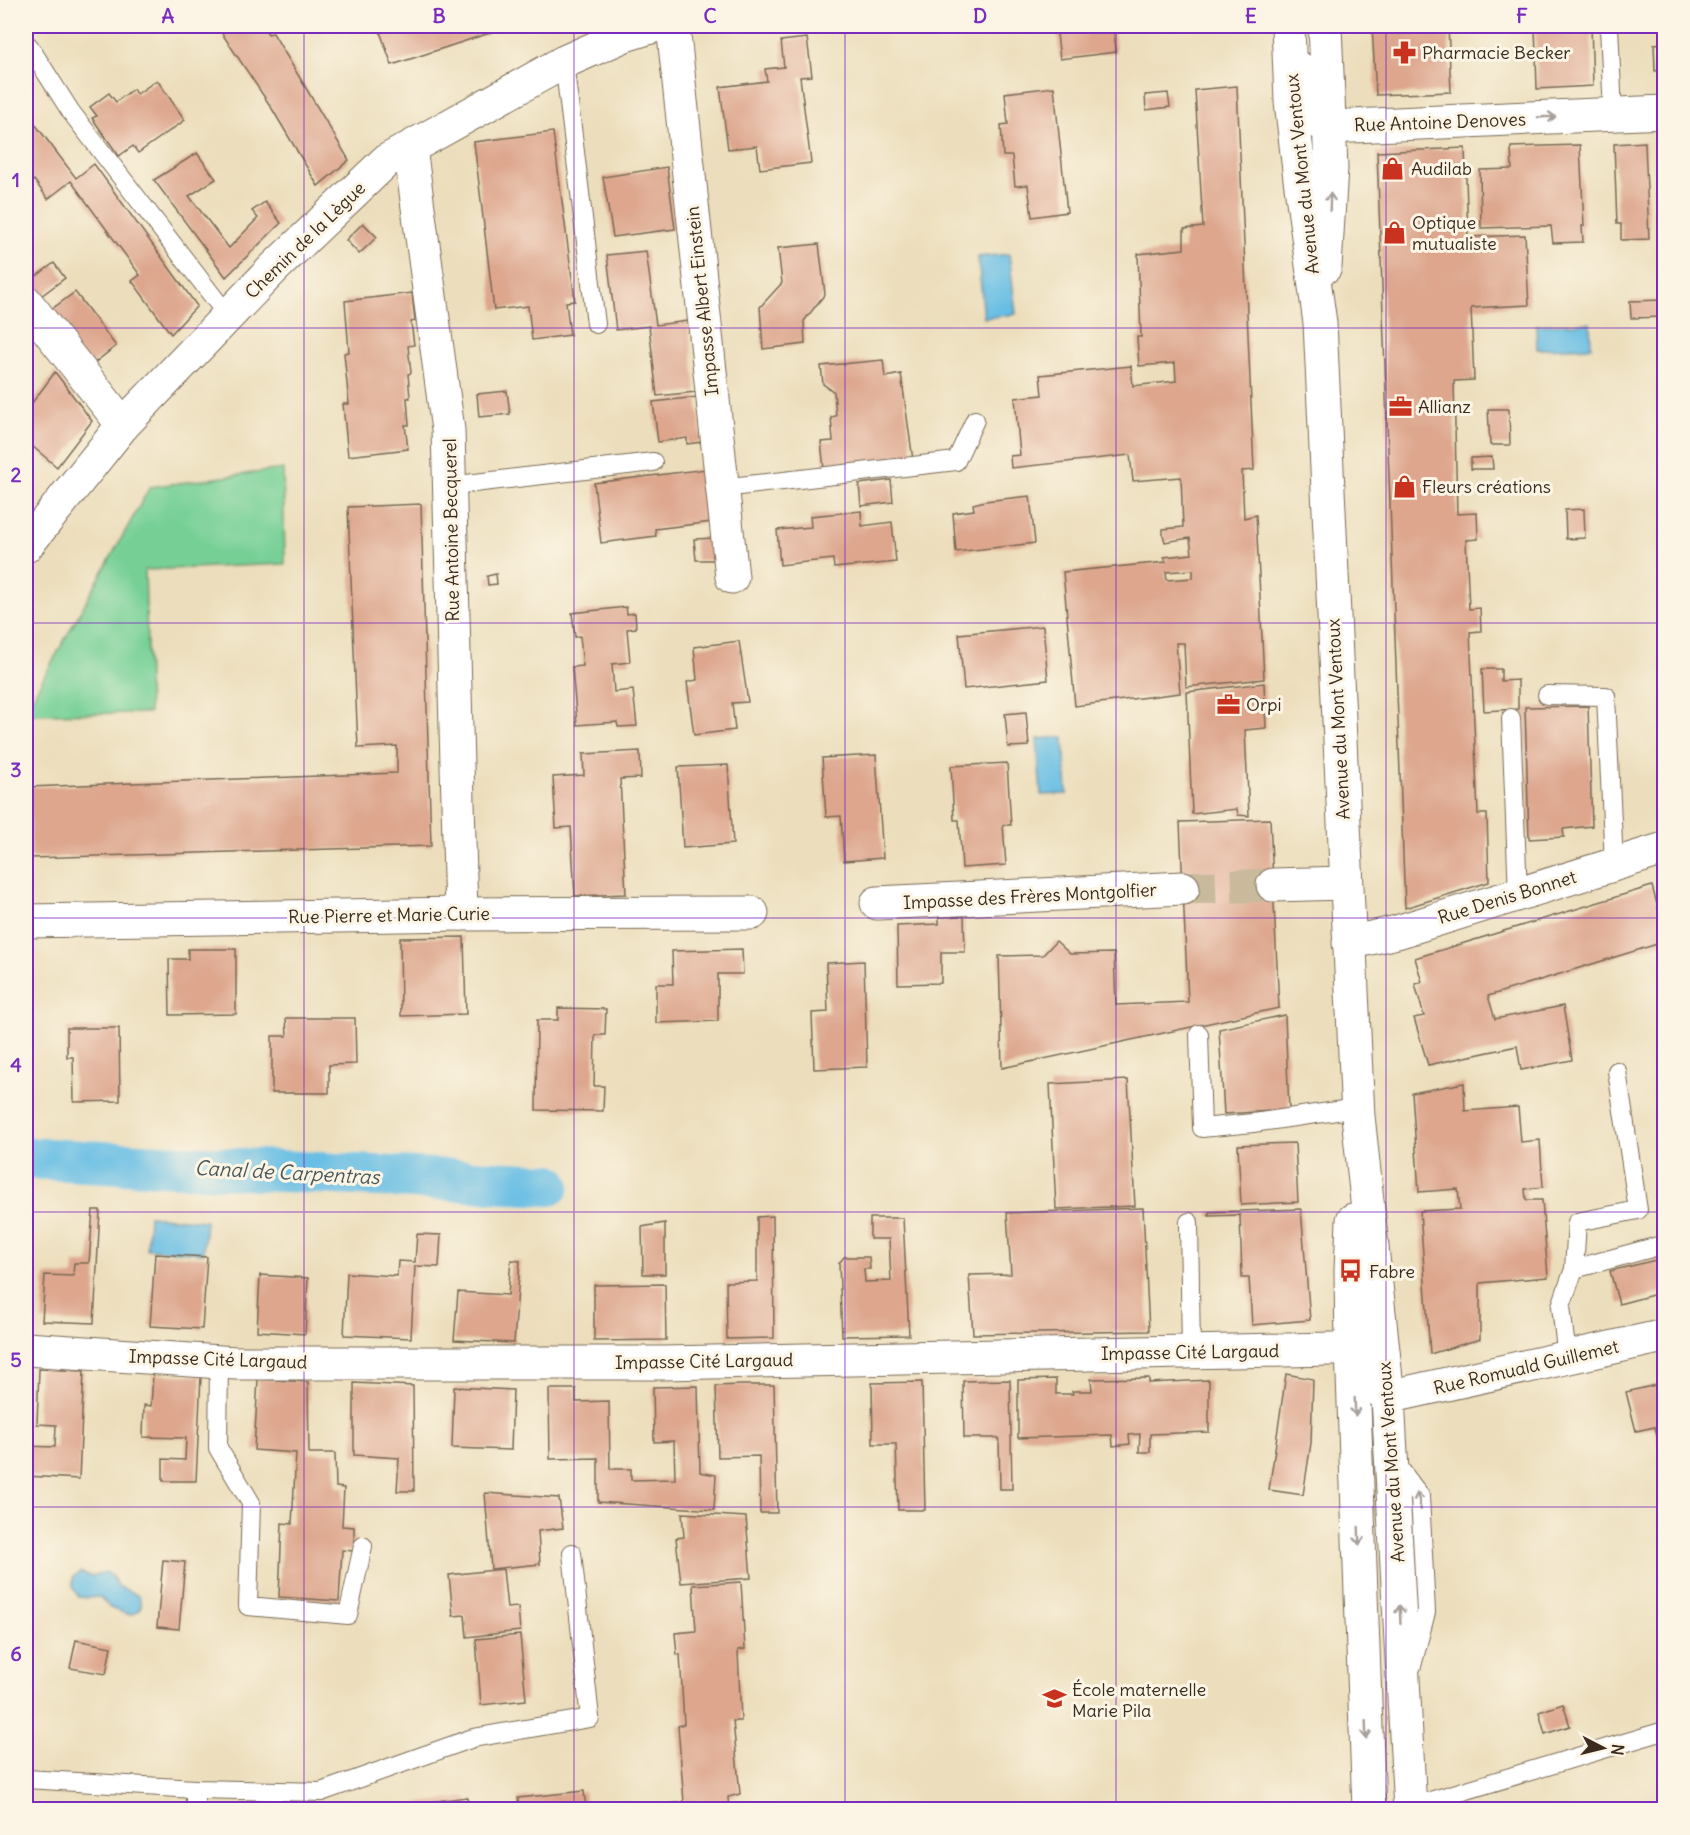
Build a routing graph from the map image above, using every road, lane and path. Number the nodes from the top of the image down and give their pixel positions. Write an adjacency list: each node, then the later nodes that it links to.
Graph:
1 (654, 26): 7 (street, Chemin de la Lègue)
2 (673, 26): 20 (street, Impasse Albert Einstein)
3 (1290, 26): 10 (street, Rue Antoine Denoves); 14 (street, Avenue du Mont Ventoux)
4 (1325, 26): 10 (street, Avenue du Mont Ventoux)
5 (1610, 26): 9 (lane)
6 (29, 46): 13 (lane)
7 (564, 62): 11 (street, Chemin de la Lègue); 15 (lane)
8 (1665, 112): 9 (street, Rue Antoine Denoves)
9 (1613, 114): 10 (street, Rue Antoine Denoves, one-way to 9)
10 (1330, 127): 14 (street, Avenue du Mont Ventoux, one-way to 10)
11 (410, 148): 13 (street, Chemin de la Lègue); 19 (street, Rue Antoine Becquerel)
12 (26, 302): 17 (street)
13 (228, 316): 17 (street, Chemin de la Lègue)
14 (1320, 323): 27 (street, Avenue du Mont Ventoux)
15 (596, 324)
16 (975, 420): 20 (lane)
17 (123, 425): 21 (street, Chemin de la Lègue)
18 (653, 462): 19 (lane)
19 (449, 486): 33 (street, Rue Antoine Becquerel)
20 (722, 488): 22 (street, Impasse Albert Einstein)
21 (26, 546)
22 (732, 577)
23 (1547, 695): 26 (lane)
24 (1511, 718): 30 (lane)
25 (1665, 849): 26 (street, Rue Denis Bonnet)
26 (1614, 864): 30 (street, Rue Denis Bonnet)
27 (1345, 883): 28 (street); 35 (street, Avenue du Mont Ventoux)
28 (1273, 885)
29 (1183, 888): 31 (street, Impasse des Frères Montgolfier)
30 (1518, 894): 35 (street, Rue Denis Bonnet)
31 (877, 903)
32 (752, 913): 33 (street, Rue Pierre et Marie Curie)
33 (461, 914): 34 (street, Rue Pierre et Marie Curie)
34 (26, 921)
35 (1349, 943): 38 (street, Avenue du Mont Ventoux)
36 (1199, 1034): 38 (lane)
37 (1617, 1071): 41 (lane)
38 (1358, 1112): 43 (street, Avenue du Mont Ventoux); 43 (street, Avenue du Mont Ventoux)
39 (1189, 1222): 45 (lane)
40 (1662, 1245): 41 (lane)
41 (1574, 1269): 46 (lane)
42 (1665, 1336): 46 (street, Rue Romuald Guillemet)
43 (1367, 1348): 45 (street, Impasse Cité Largaud); 48 (street, Avenue du Mont Ventoux); 50 (street, Avenue du Mont Ventoux, one-way to 50)
44 (26, 1349): 47 (street, Impasse Cité Largaud)
45 (1191, 1352): 47 (street, Impasse Cité Largaud)
46 (1567, 1358): 48 (street, Rue Romuald Guillemet)
47 (219, 1362): 51 (lane)
48 (1388, 1397): 49 (street, Avenue du Mont Ventoux)
49 (1391, 1456): 50 (lane); 56 (street, Avenue du Mont Ventoux, one-way to 49)
50 (1358, 1477): 58 (street, Avenue du Mont Ventoux, one-way to 58)
51 (363, 1546)
52 (572, 1553): 55 (lane)
53 (1665, 1731): 56 (lane)
54 (26, 1779): 55 (lane)
55 (195, 1789): 57 (lane)
56 (1410, 1808)
57 (195, 1809)
58 (1369, 1809)

